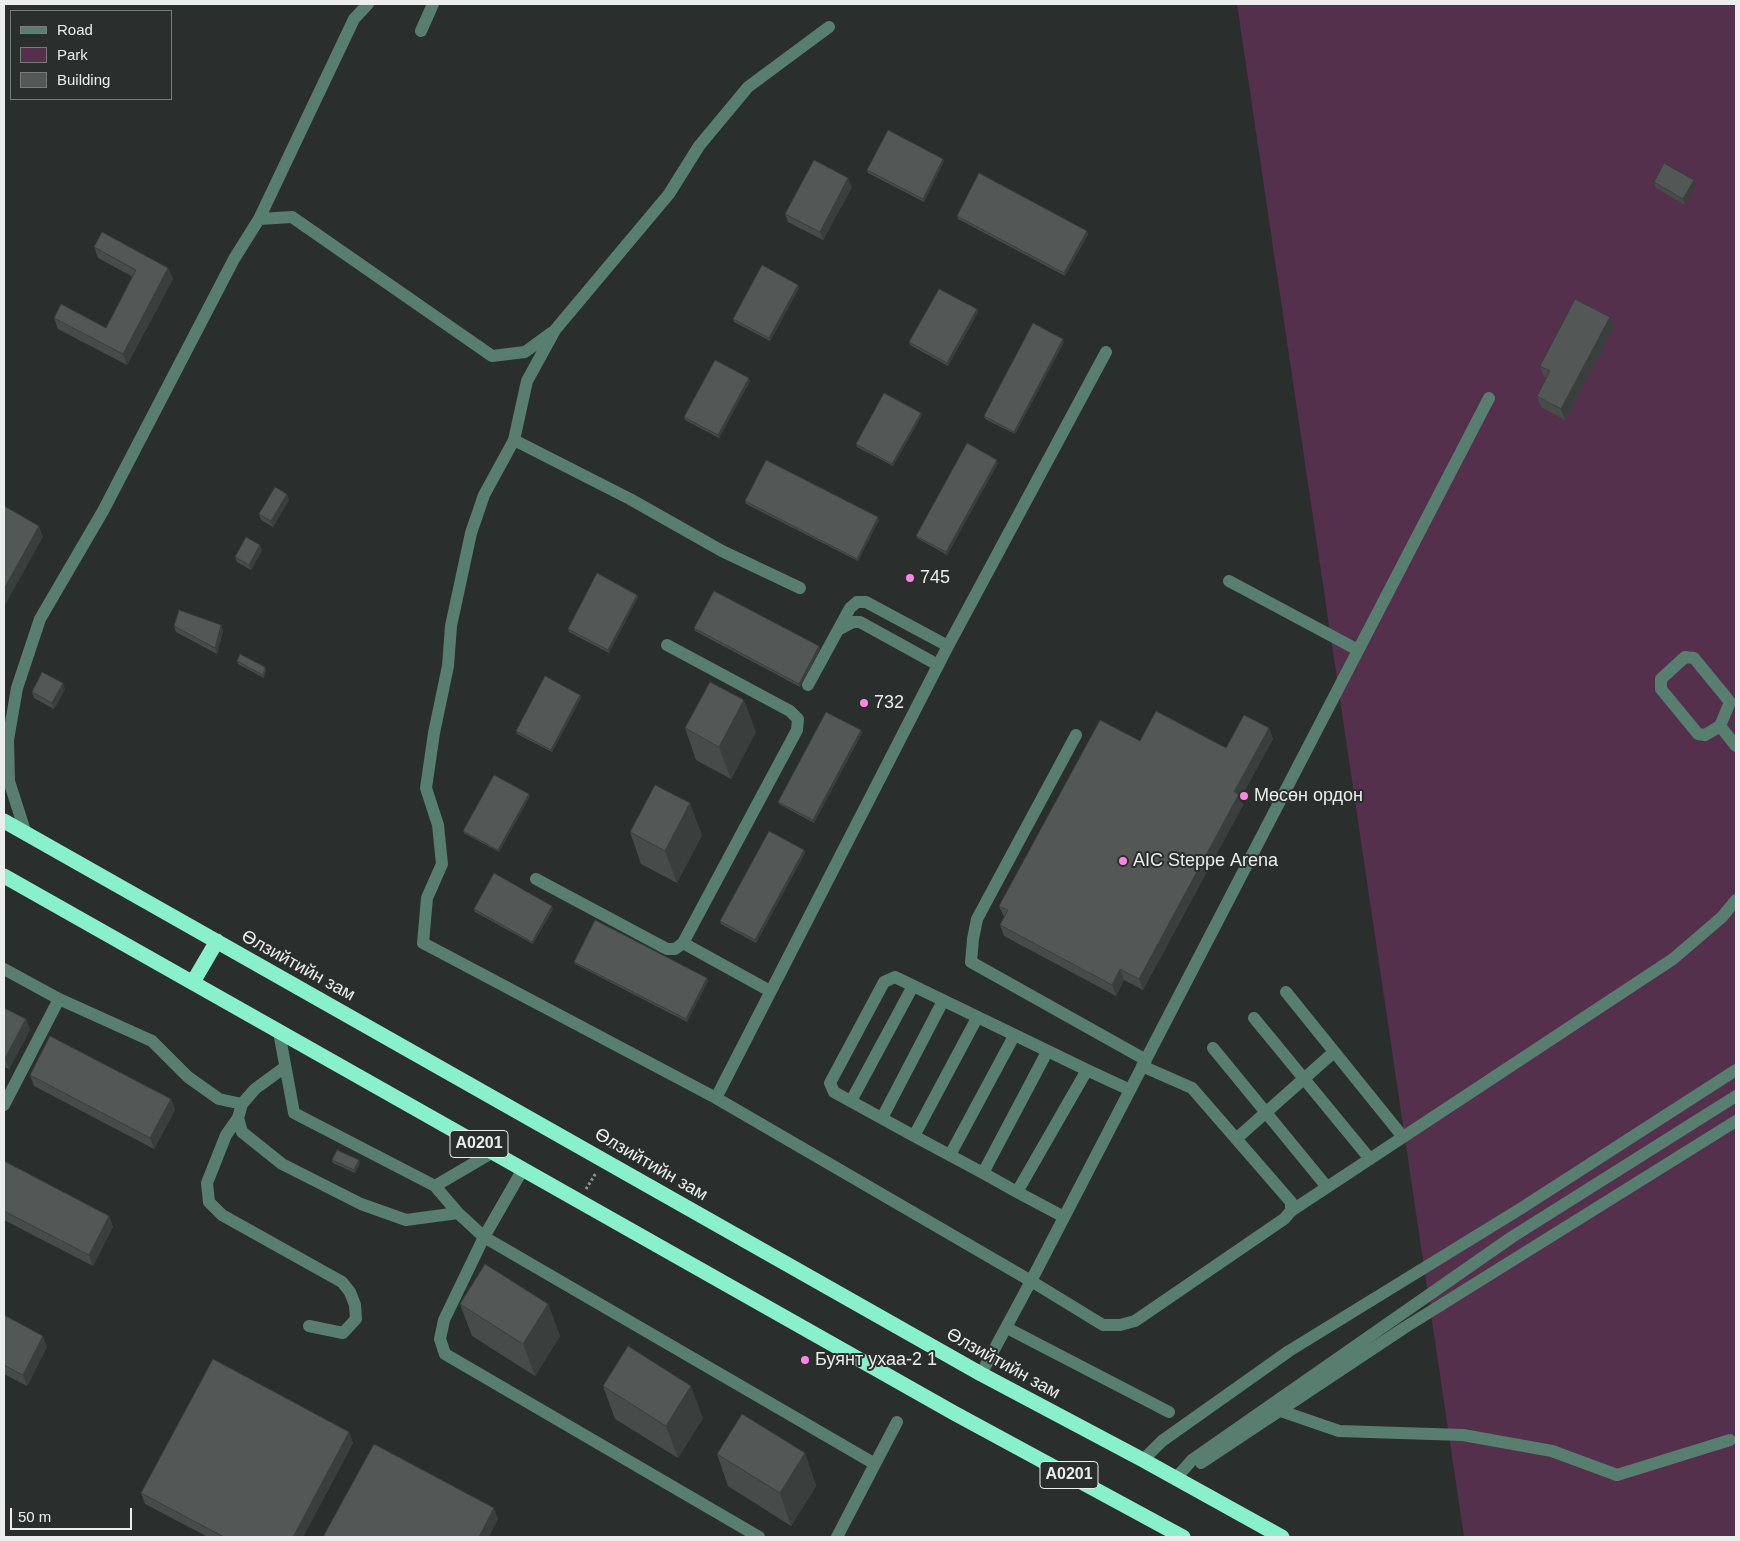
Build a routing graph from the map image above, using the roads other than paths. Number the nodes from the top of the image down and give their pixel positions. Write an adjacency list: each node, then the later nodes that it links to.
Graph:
1 (368, 4): 5 (street)
2 (433, 4): 4 (street)
3 (829, 27): 6 (street)
4 (421, 30)
5 (259, 219): 6 (street); 22 (street)
6 (556, 330): 9 (street)
7 (1106, 352): 14 (street)
8 (1489, 398): 15 (street)
9 (514, 440): 11 (street); 49 (street)
10 (1229, 580): 15 (street)
11 (800, 588)
12 (838, 631): 14 (street); 16 (street); 17 (street)
13 (667, 645): 27 (street)
14 (948, 646): 16 (street)
15 (1358, 650): 42 (street)
16 (938, 665): 31 (street)
17 (808, 685)
18 (1720, 726): 18 (street); 20 (street)
19 (1076, 735): 42 (street)
20 (1736, 746)
21 (4, 821): 22 (highway, Өлзийтийн зам / A0201)
22 (26, 834): 26 (highway, Өлзийтийн зам / A0201)
23 (4, 876): 29 (highway, A0201)
24 (536, 879): 27 (street)
25 (1736, 900): 58 (street)
26 (217, 941): 29 (highway); 75 (highway, Өлзийтийн зам / A0201)
27 (683, 943): 31 (street)
28 (4, 969): 33 (street)
29 (193, 982): 37 (highway, A0201)
30 (913, 986): 34 (street); 50 (street); 50 (street)
31 (770, 991): 49 (street)
32 (1286, 992): 41 (street)
33 (59, 999): 51 (street); 52 (street)
34 (943, 1001): 35 (street); 55 (street)
35 (977, 1018): 38 (street); 57 (street)
36 (1254, 1018): 46 (street)
37 (279, 1032): 43 (street); 60 (highway, A0201)
38 (1014, 1036): 40 (street); 61 (street)
39 (1213, 1048): 53 (street)
40 (1047, 1052): 44 (street); 64 (street)
41 (1334, 1052): 46 (street); 58 (street)
42 (1144, 1063): 47 (street); 59 (street)
43 (285, 1067): 51 (street); 65 (street)
44 (1087, 1070): 47 (street); 67 (street)
45 (1736, 1070): 80 (street)
46 (1304, 1079): 53 (street); 62 (street)
47 (1130, 1090): 70 (street)
48 (1736, 1096): 83 (street)
49 (716, 1098): 72 (street)
50 (851, 1101): 55 (street)
51 (242, 1104): 54 (street)
52 (4, 1105)
53 (1266, 1112): 59 (street); 66 (street)
54 (238, 1118): 69 (street); 73 (street)
55 (882, 1118): 57 (street)
56 (1736, 1121): 76 (street)
57 (914, 1136): 61 (street)
58 (1403, 1137): 62 (street)
59 (1236, 1139): 68 (street)
60 (493, 1152): 63 (highway, A0201); 65 (street)
61 (950, 1155): 64 (street)
62 (1370, 1159): 66 (street)
63 (523, 1169): 71 (street); 86 (highway, A0201)
64 (983, 1173): 67 (street)
65 (435, 1186): 69 (street)
66 (1327, 1187): 68 (street)
67 (1017, 1192): 70 (street)
68 (1291, 1212): 72 (street)
69 (458, 1213): 71 (street)
70 (1064, 1217): 72 (street)
71 (484, 1237): 81 (street); 84 (street)
72 (1031, 1281): 74 (street)
73 (309, 1326)
74 (1007, 1328): 75 (street); 77 (street)
75 (982, 1374): 80 (highway, Өлзийтийн зам / A0201)
76 (1280, 1411): 79 (street); 82 (street)
77 (1168, 1412)
78 (898, 1422): 81 (street)
79 (1730, 1440)
80 (1143, 1460): 83 (highway, Өлзийтийн зам / A0201)
81 (875, 1464): 85 (street)
82 (1199, 1465)
83 (1176, 1478): 87 (highway, Өлзийтийн зам / A0201)
84 (759, 1537)
85 (837, 1537)
86 (1183, 1537)
87 (1282, 1537)

